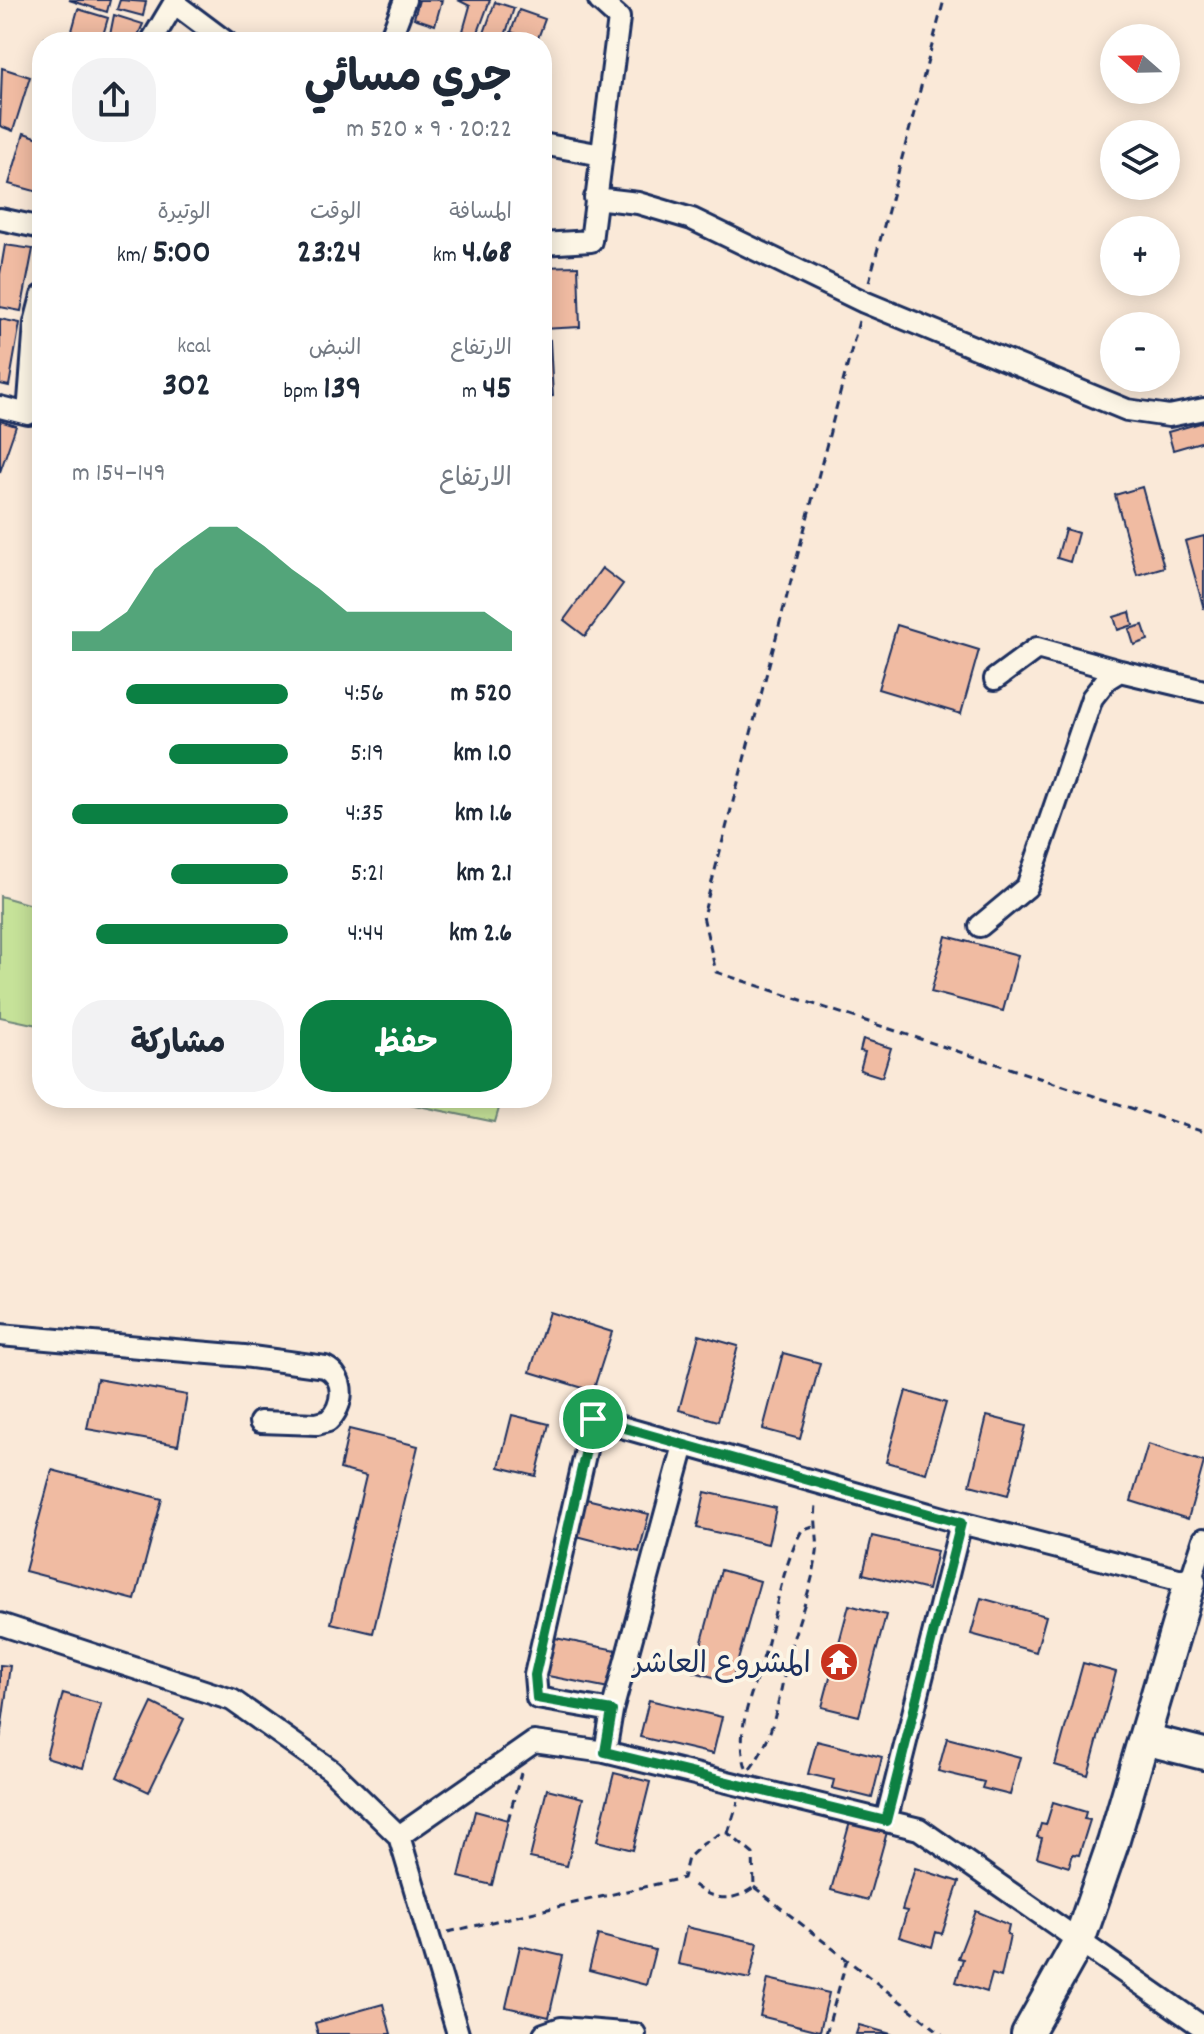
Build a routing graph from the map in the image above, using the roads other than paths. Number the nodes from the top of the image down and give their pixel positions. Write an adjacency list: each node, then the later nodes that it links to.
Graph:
1 (405, 0): 6 (street)
2 (599, 0): 8 (street)
3 (175, 2): 4 (street); 5 (street)
4 (157, 32)
5 (213, 32)
6 (393, 32)
7 (552, 146): 8 (street)
8 (602, 155): 9 (street)
9 (595, 198): 12 (street); 15 (street)
10 (0, 219): 11 (street)
11 (32, 226)
12 (552, 243)
13 (32, 362): 14 (street)
14 (0, 407)
15 (1204, 409)
16 (1120, 671): 17 (street); 18 (street); 19 (street)
17 (995, 679)
18 (1204, 691)
19 (980, 926)
20 (0, 1335): 21 (street)
21 (260, 1422)
22 (684, 1445): 23 (street); 27 (street); 27 (street)
23 (961, 1523): 25 (street); 31 (street)
24 (1204, 1539): 25 (street)
25 (1190, 1582): 28 (street)
26 (0, 1624): 32 (street)
27 (612, 1711): 29 (street)
28 (1144, 1739): 30 (street); 33 (street)
29 (605, 1752): 31 (street); 32 (street)
30 (1204, 1754)
31 (886, 1821): 33 (street)
32 (399, 1836): 35 (street)
33 (1079, 1941): 34 (street); 38 (street)
34 (1204, 2028)
35 (458, 2034)
36 (544, 2034): 37 (street)
37 (635, 2034)
38 (1027, 2034)

